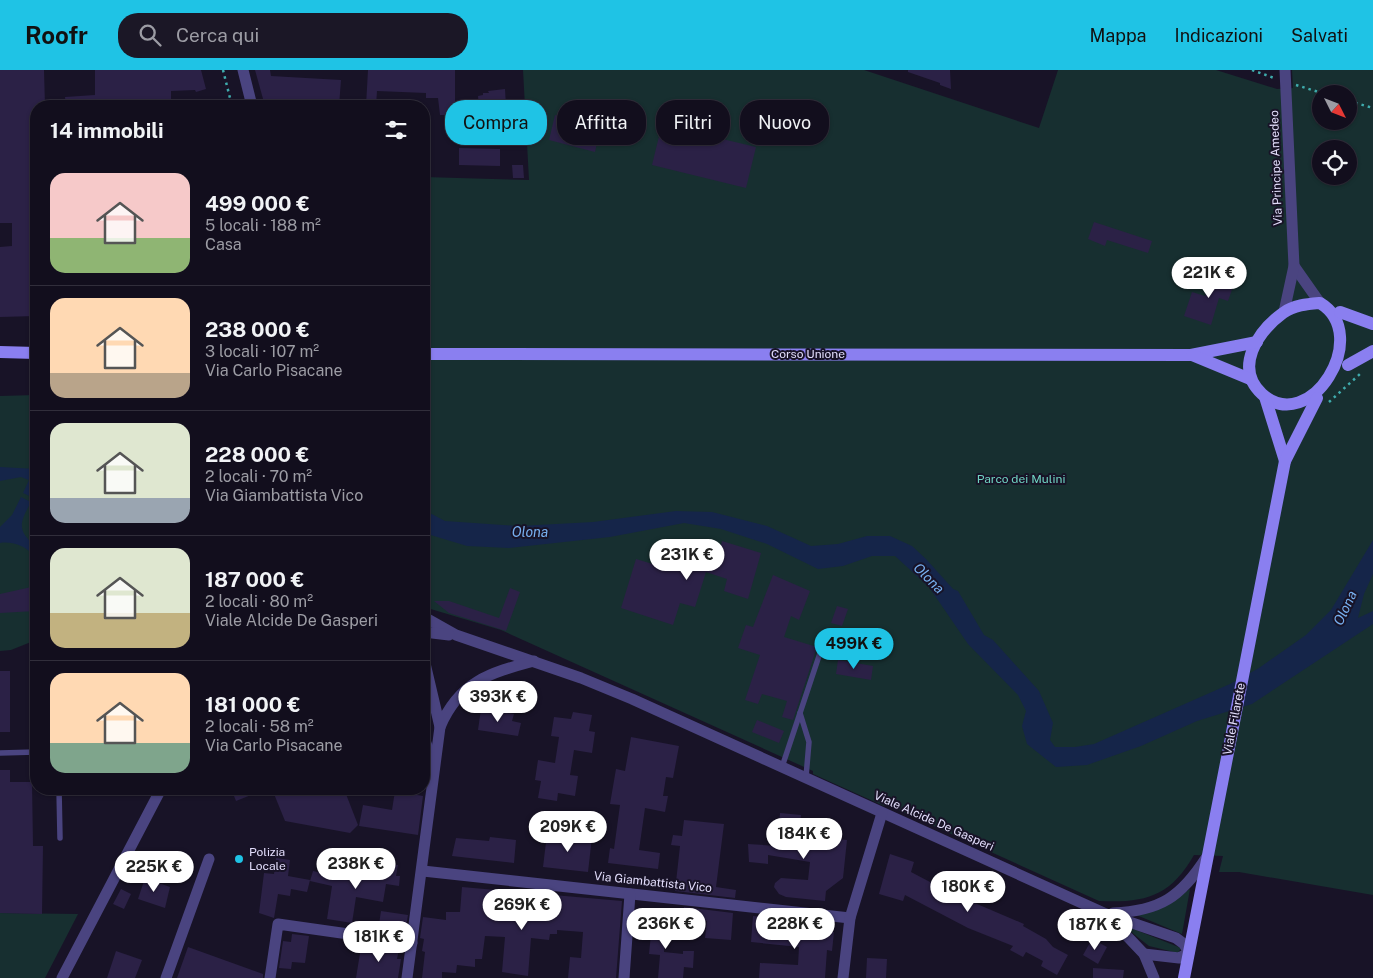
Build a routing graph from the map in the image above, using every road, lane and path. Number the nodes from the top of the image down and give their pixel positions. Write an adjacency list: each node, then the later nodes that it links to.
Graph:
1 (223, 70): 7 (path)
2 (243, 70): 8 (street)
3 (1254, 70): 5 (path)
4 (1285, 70): 5 (street, Via Principe Amedeo)
5 (1286, 82): 6 (path); 11 (street, Via Principe Amedeo)
6 (1312, 90)
7 (230, 100)
8 (250, 100)
9 (1358, 104): 10 (path)
10 (1373, 108)
11 (1294, 266): 12 (street); 14 (street, Via Principe Amedeo)
12 (1320, 303): 13 (street); 14 (street)
13 (1337, 311): 15 (street); 22 (street)
14 (1284, 312): 16 (street)
15 (1373, 324)
16 (1257, 342): 21 (street, Corso Unione); 24 (street)
17 (1373, 351): 22 (street)
18 (0, 352): 19 (street)
19 (30, 353)
20 (430, 354): 21 (street, Corso Unione)
21 (1191, 355): 24 (street, Corso Unione)
22 (1348, 365): 26 (street)
23 (1364, 370): 26 (path)
24 (1250, 379): 25 (street)
25 (1265, 397): 26 (street); 27 (street, Viale Filarete)
26 (1322, 401): 27 (street, Viale Filarete)
27 (1285, 461): 46 (street, Viale Filarete)
28 (430, 621): 30 (street)
29 (430, 633): 30 (street)
30 (456, 635): 32 (street, Viale Alcide De Gasperi)
31 (822, 647): 34 (lane)
32 (534, 661): 35 (street); 40 (street, Viale Alcide De Gasperi)
33 (430, 684): 35 (street)
34 (800, 714): 40 (lane); 41 (lane)
35 (440, 727): 39 (street)
36 (30, 752): 37 (lane)
37 (0, 753)
38 (430, 754): 39 (street)
39 (435, 767): 48 (street)
40 (782, 767): 41 (street, Viale Alcide De Gasperi)
41 (806, 778): 44 (street, Viale Alcide De Gasperi)
42 (59, 795): 45 (lane)
43 (158, 795): 55 (street)
44 (882, 813): 50 (street, Viale Alcide De Gasperi); 51 (street)
45 (60, 838)
46 (1206, 858): 50 (street, Viale Alcide De Gasperi); 53 (street, Viale Filarete)
47 (209, 860): 56 (street)
48 (423, 871): 49 (street, Via Giambattista Vico); 52 (street)
49 (630, 894): 51 (street, Via Giambattista Vico); 59 (street)
50 (1106, 914): 53 (street, Viale Alcide De Gasperi); 54 (street, Viale Alcide De Gasperi)
51 (850, 918): 60 (street)
52 (412, 944): 57 (street); 58 (street)
53 (1189, 953): 54 (street); 62 (street, Viale Filarete)
54 (1144, 954): 61 (street, Viale Alcide De Gasperi)
55 (62, 978)
56 (166, 978)
57 (270, 978)
58 (407, 978)
59 (624, 978)
60 (843, 978)
61 (1154, 978)
62 (1184, 978)

